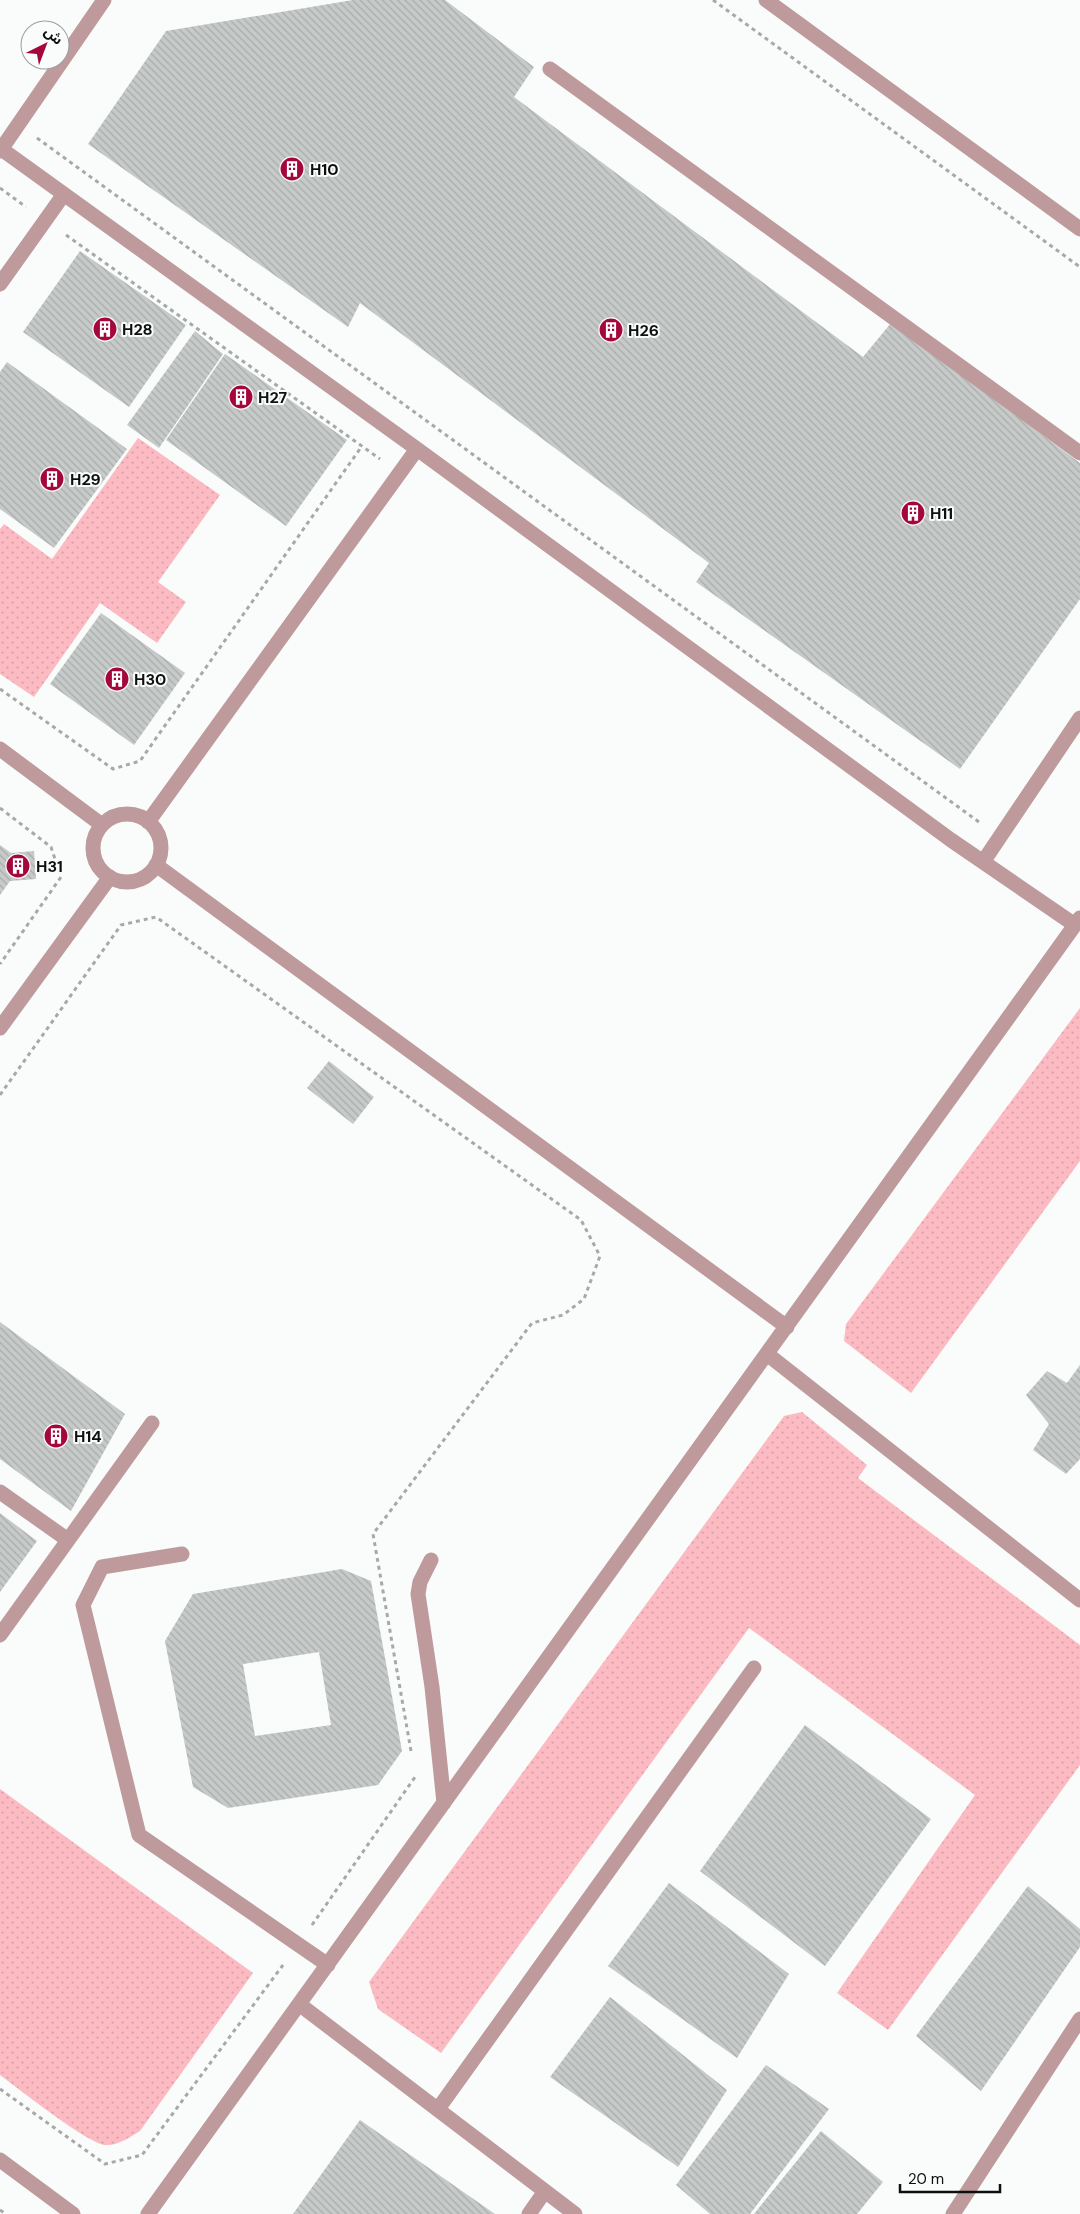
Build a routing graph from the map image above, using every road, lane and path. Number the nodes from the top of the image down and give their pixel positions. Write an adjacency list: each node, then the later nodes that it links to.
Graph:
1 (104, 0): 5 (street)
2 (713, 0): 11 (path)
3 (766, 0): 10 (street)
4 (550, 69): 15 (street)
5 (19, 125): 6 (street); 23 (path)
6 (1, 150): 8 (street)
7 (0, 188): 9 (path)
8 (64, 194): 9 (street); 14 (street)
9 (45, 220): 12 (street); 13 (path)
10 (1080, 229)
11 (1080, 267)
12 (0, 284)
13 (362, 446): 16 (path); 17 (path)
14 (417, 449): 16 (street); 24 (street)
15 (1080, 453)
16 (400, 473): 21 (street)
17 (0, 689)
18 (1080, 718): 23 (street)
19 (0, 749): 22 (street)
20 (0, 808): 28 (path)
21 (148, 822): 22 (street); 25 (street)
22 (102, 825): 26 (street)
23 (1000, 837): 24 (street)
24 (983, 862): 27 (street)
25 (156, 866): 26 (street); 31 (street)
26 (110, 877): 29 (street)
27 (1078, 922): 31 (street)
28 (0, 964)
29 (0, 1028)
30 (0, 1095): 41 (path)
31 (787, 1327): 32 (street)
32 (767, 1354): 38 (street); 43 (street)
33 (152, 1423): 35 (street)
34 (0, 1492): 35 (street)
35 (68, 1540): 39 (street)
36 (182, 1554): 44 (street)
37 (432, 1560): 43 (street)
38 (1080, 1600)
39 (0, 1634)
40 (754, 1668): 49 (street)
41 (412, 1757)
42 (416, 1776): 44 (path)
43 (444, 1803): 45 (street)
44 (298, 1945): 45 (street); 48 (path)
45 (328, 1965): 46 (street)
46 (299, 2004): 49 (street); 55 (street)
47 (1080, 2018): 58 (street)
48 (0, 2088)
49 (438, 2110): 51 (street)
50 (0, 2160): 54 (street)
51 (545, 2191): 56 (street); 57 (street)
52 (0, 2210): 53 (path)
53 (6, 2214)
54 (73, 2214)
55 (148, 2214)
56 (528, 2214)
57 (575, 2214)
58 (953, 2214)

